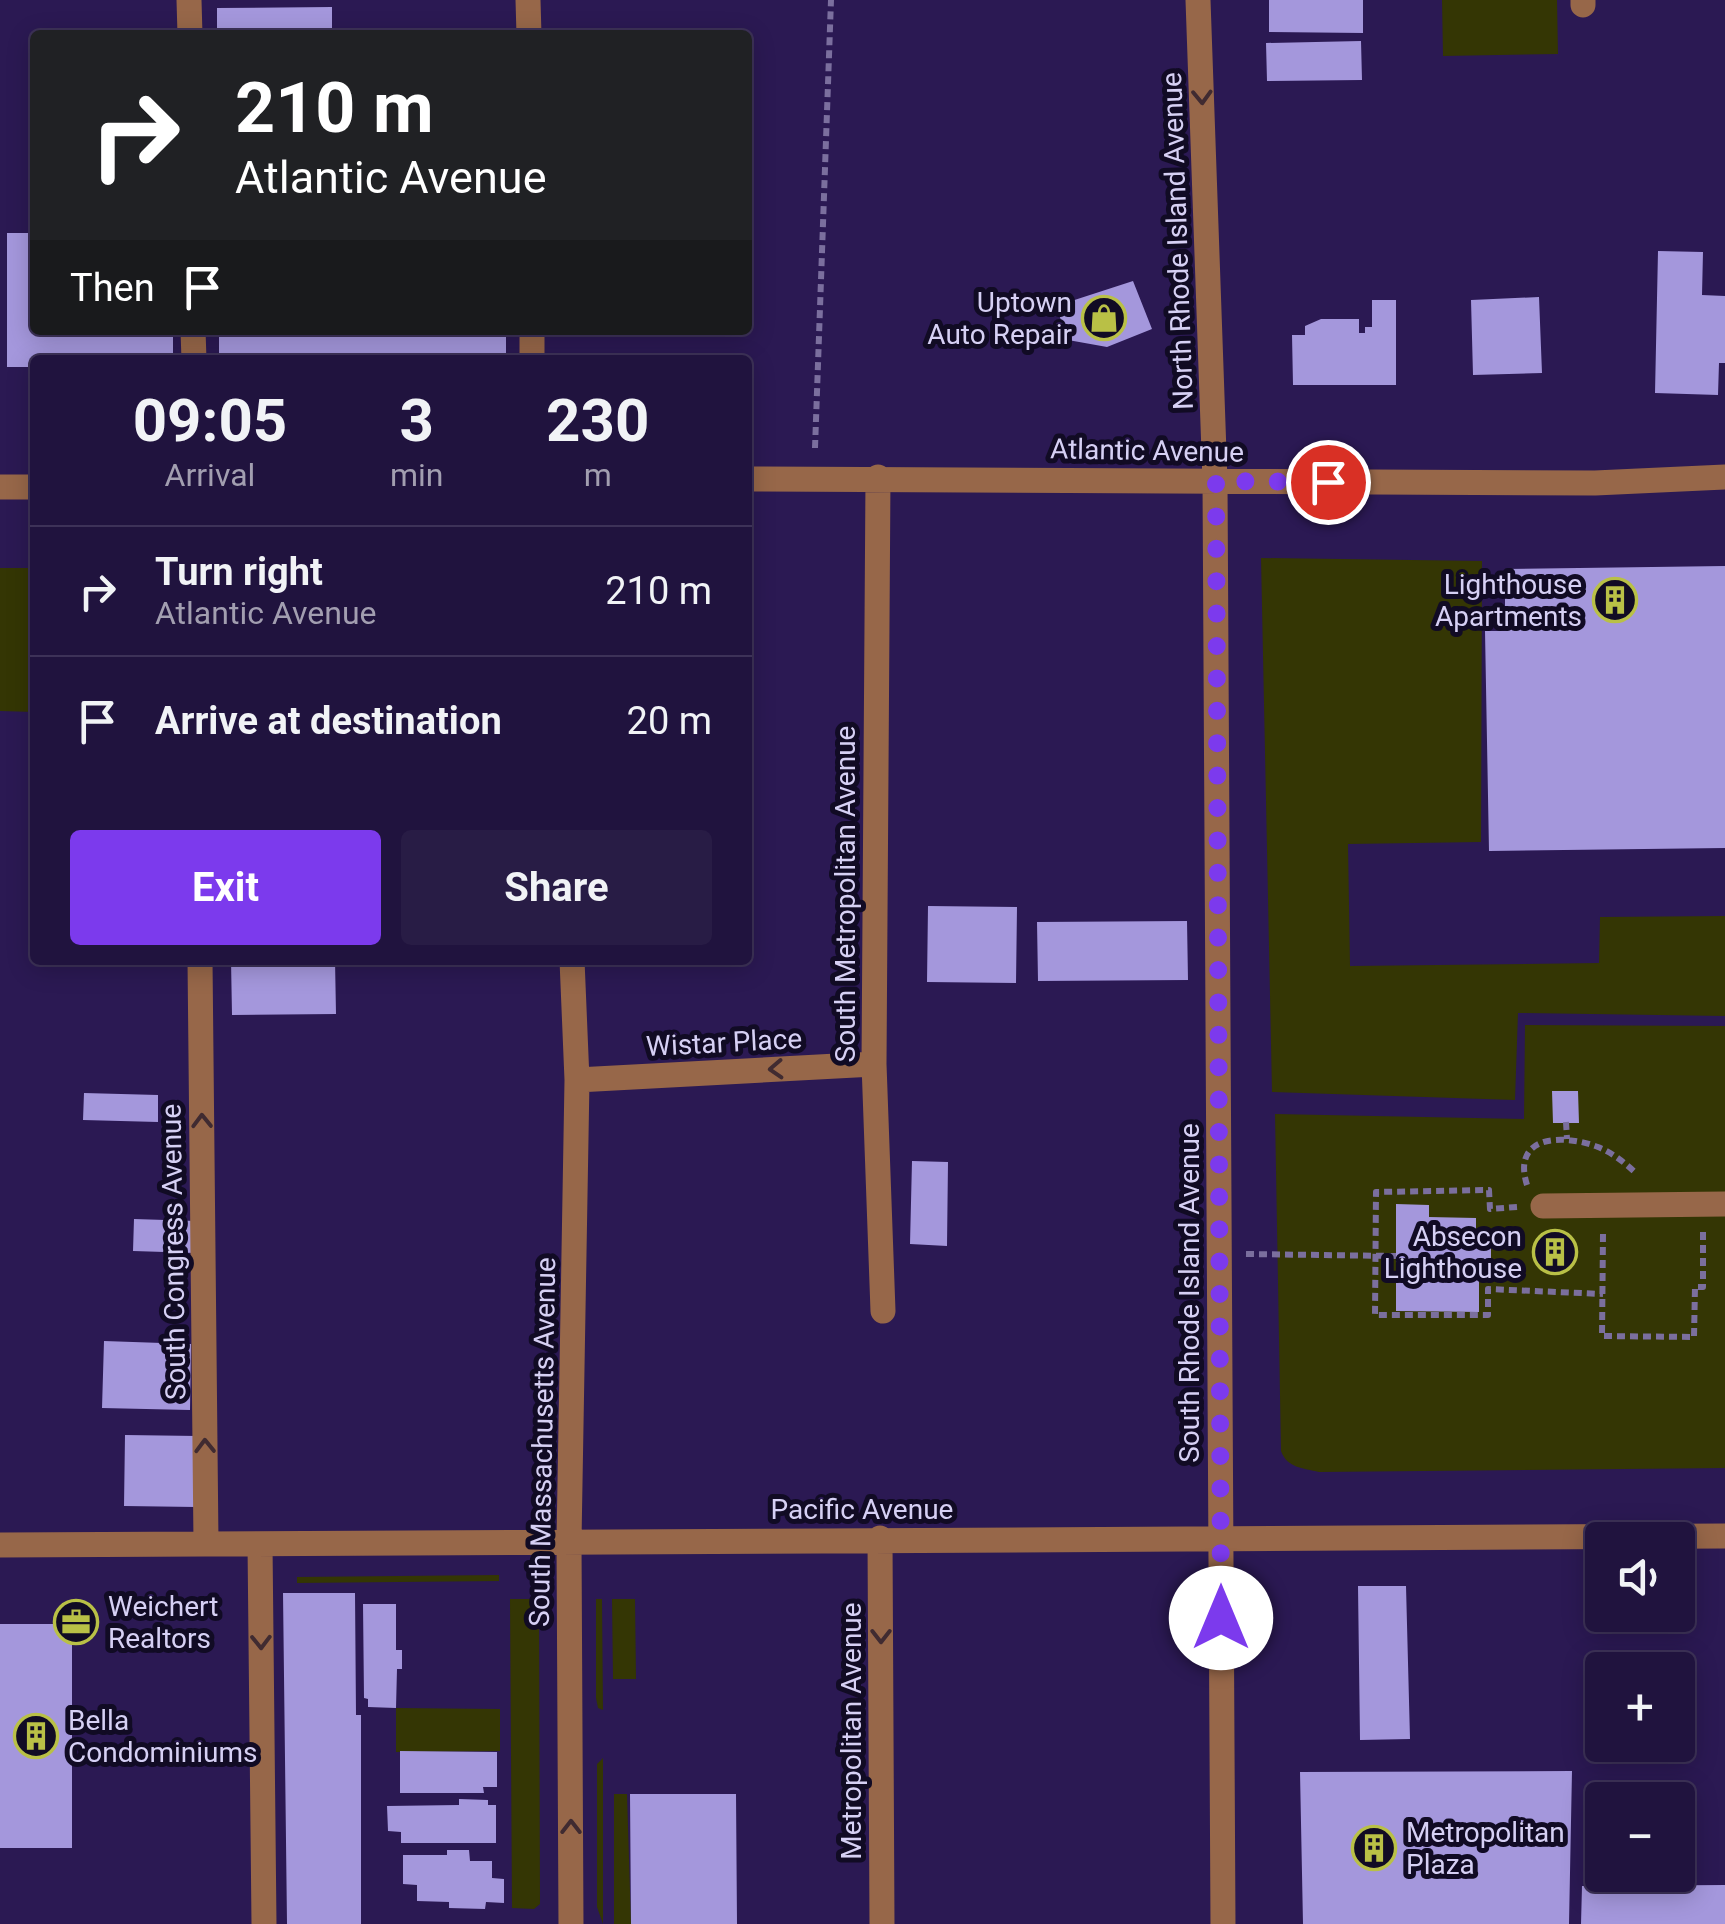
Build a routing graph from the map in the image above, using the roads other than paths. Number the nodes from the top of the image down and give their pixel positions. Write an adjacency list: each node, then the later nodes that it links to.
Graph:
1 (190, 0): 4 (street)
2 (528, 0): 5 (street)
3 (1198, 0): 9 (street, North Rhode Island Avenue, one-way to 9)
4 (190, 30)
5 (529, 30)
6 (878, 478): 8 (street, Atlantic Avenue); 9 (street, Atlantic Avenue); 14 (street, South Metropolitan Avenue)
7 (1725, 478): 9 (street, Atlantic Avenue)
8 (752, 479)
9 (1216, 481): 22 (street, South Rhode Island Avenue)
10 (0, 487): 11 (street)
11 (30, 487)
12 (200, 965): 23 (street, South Congress Avenue, one-way to 12)
13 (572, 965): 15 (street, South Massachusetts Avenue)
14 (874, 1064): 15 (street, Wistar Place, one-way to 15); 18 (street, South Metropolitan Avenue)
15 (577, 1080): 21 (street, South Massachusetts Avenue)
16 (1714, 1204): 17 (street)
17 (1543, 1206)
18 (883, 1311)
19 (1725, 1536): 22 (street, Pacific Avenue)
20 (880, 1538): 21 (street, Pacific Avenue); 22 (street, Pacific Avenue); 28 (street, Metropolitan Avenue, one-way to 28)
21 (569, 1541): 24 (street, Pacific Avenue); 27 (street, South Massachusetts Avenue, one-way to 21)
22 (1220, 1542): 29 (street, South Rhode Island Avenue)
23 (206, 1543): 24 (street, Pacific Avenue); 25 (street, Pacific Avenue)
24 (260, 1544): 26 (street, one-way to 26)
25 (0, 1545)
26 (264, 1924)
27 (572, 1924)
28 (882, 1924)
29 (1223, 1924)

